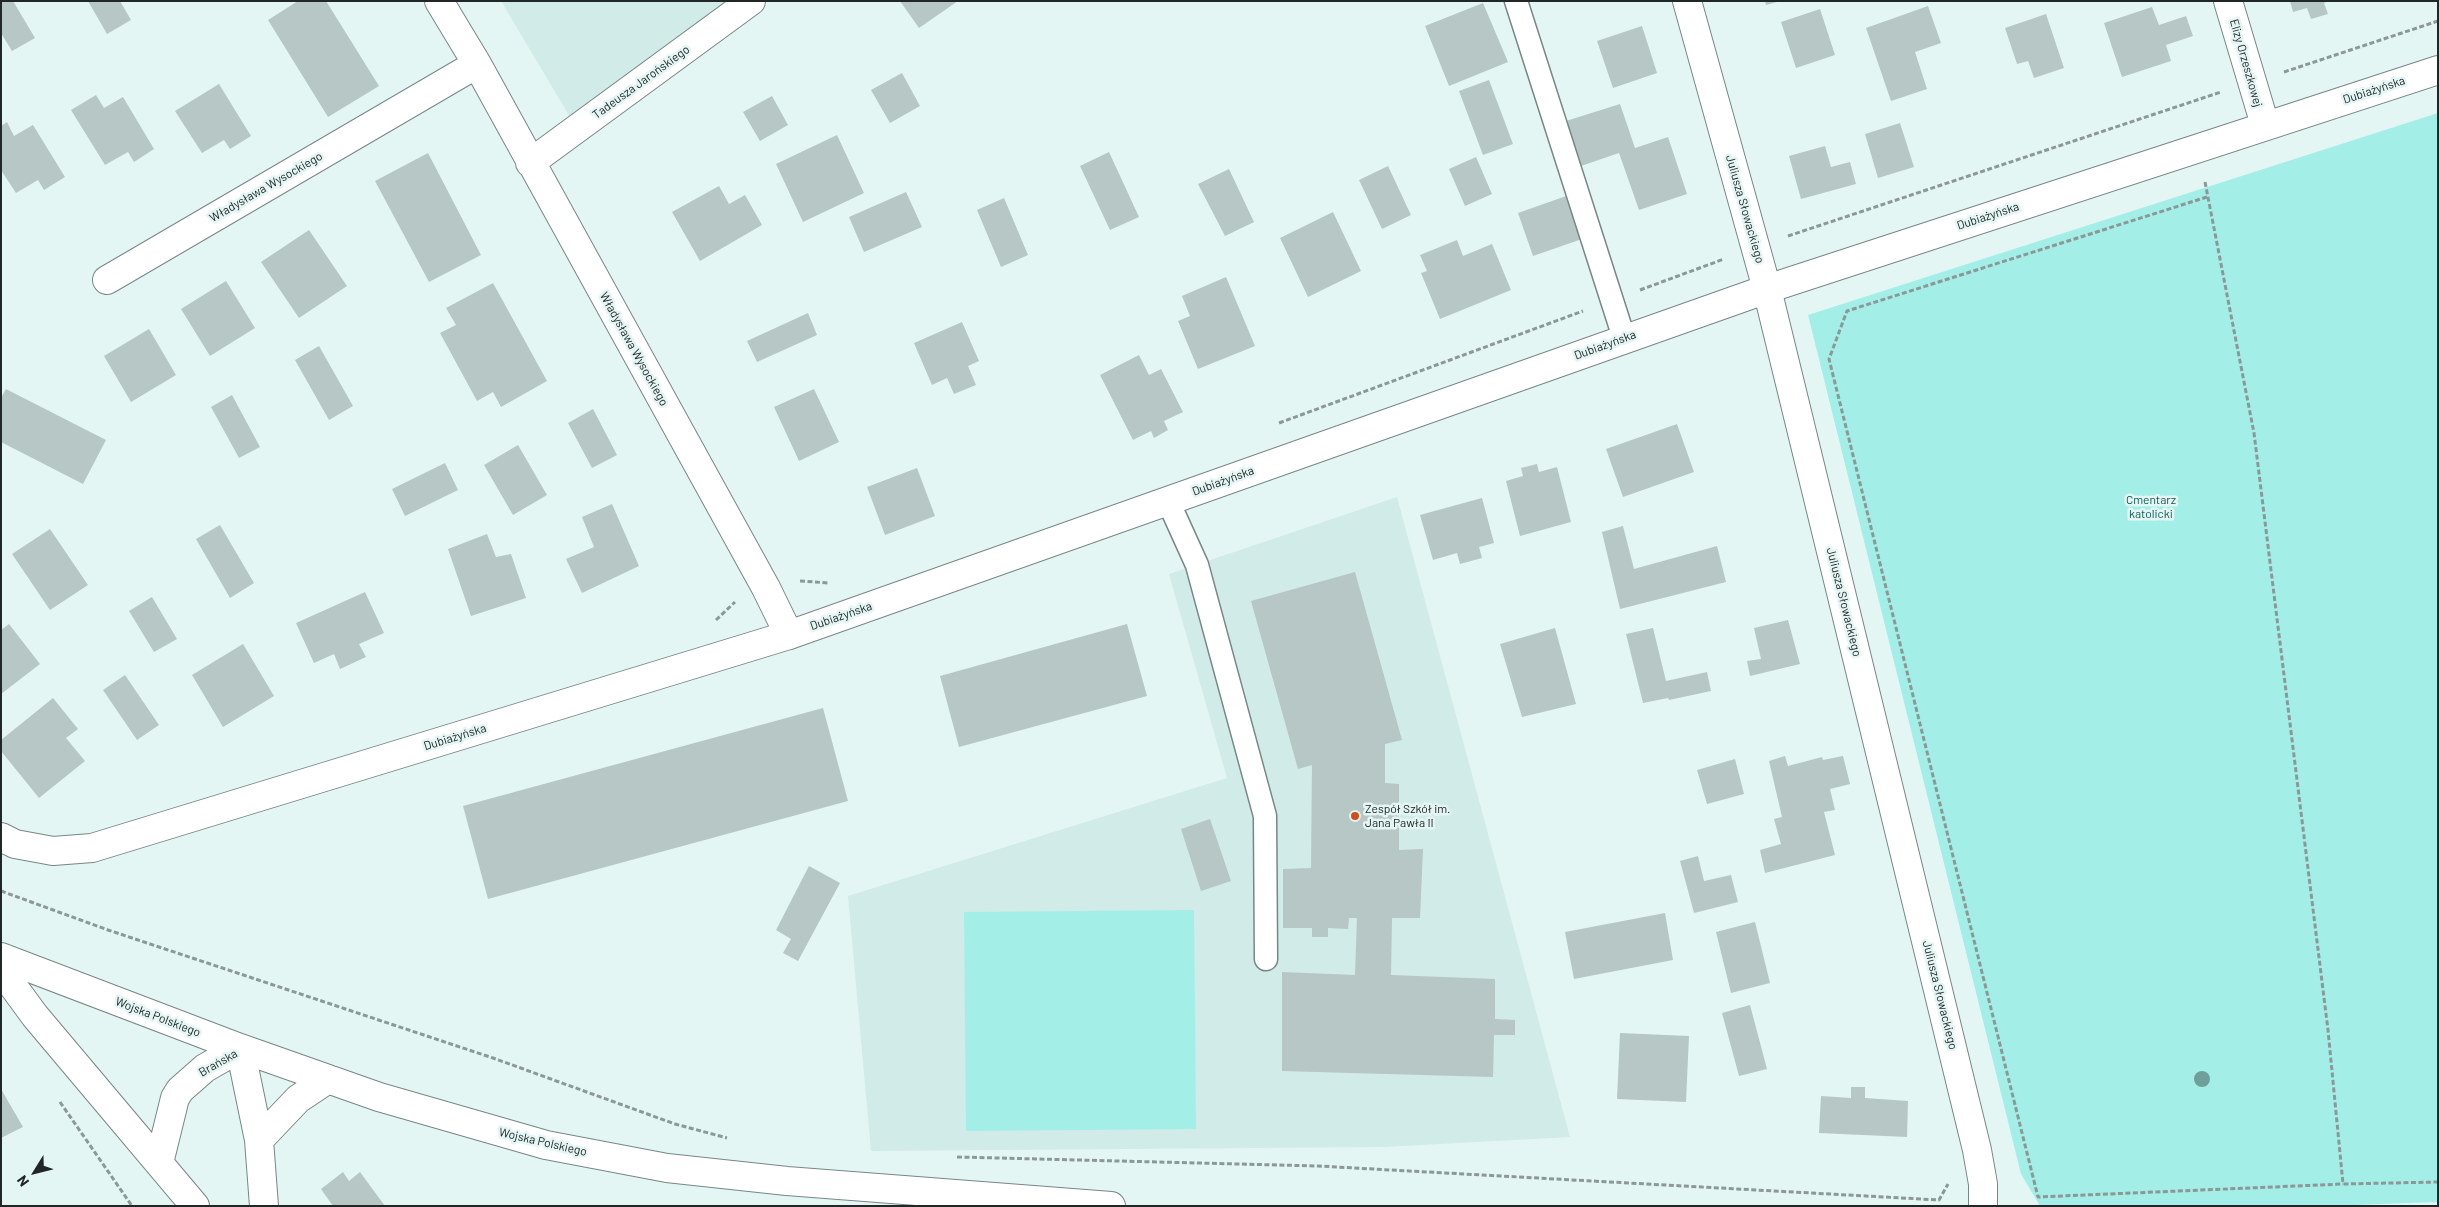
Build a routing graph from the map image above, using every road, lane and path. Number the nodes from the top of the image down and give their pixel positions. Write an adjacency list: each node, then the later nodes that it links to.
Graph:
1 (439, 1): 7 (street, Władysława Wysockiego)
2 (751, 1): 13 (street, Tadeusza Jarońskiego)
3 (1516, 1): 19 (lane)
4 (1686, 1): 18 (street, Juliusza Słowackiego)
5 (2228, 1): 11 (street, Elizy Orzeszkowej)
6 (2438, 21): 9 (path)
7 (477, 64): 13 (street, Władysława Wysockiego); 17 (street, Władysława Wysockiego)
8 (2438, 70): 11 (street, Dubiażyńska)
9 (2281, 73)
10 (2224, 91): 15 (path)
11 (2265, 125): 12 (street, Dubiażyńska)
12 (2197, 147): 14 (path); 18 (street, Dubiażyńska)
13 (530, 162): 25 (street, Władysława Wysockiego)
14 (2207, 197): 39 (path); 39 (path)
15 (1785, 237)
16 (1729, 258): 19 (path)
17 (107, 280)
18 (1767, 289): 20 (street, Dubiażyńska); 35 (street, Juliusza Słowackiego)
19 (1613, 300): 20 (lane); 21 (path)
20 (1624, 338): 22 (street, Dubiażyńska)
21 (1278, 423)
22 (1168, 501): 25 (street, Dubiażyńska); 29 (lane)
23 (799, 581): 24 (path)
24 (832, 584)
25 (789, 635): 26 (street, Dubiażyńska)
26 (1, 837)
27 (1, 891): 34 (path)
28 (2, 958): 30 (street, Wojska Polskiego); 37 (street)
29 (1266, 959)
30 (240, 1048): 31 (street, Wojska Polskiego); 33 (street, Brańska); 37 (street, Brańska)
31 (328, 1080): 33 (street); 43 (street, Wojska Polskiego)
32 (59, 1101): 40 (path)
33 (259, 1140): 42 (street, Brańska)
34 (735, 1141)
35 (1977, 1150): 36 (path); 44 (street, Juliusza Słowackiego)
36 (947, 1157)
37 (159, 1163): 41 (street)
38 (2438, 1182): 39 (path)
39 (2343, 1184)
40 (132, 1206)
41 (194, 1206)
42 (264, 1206)
43 (1111, 1206)
44 (1982, 1206)

